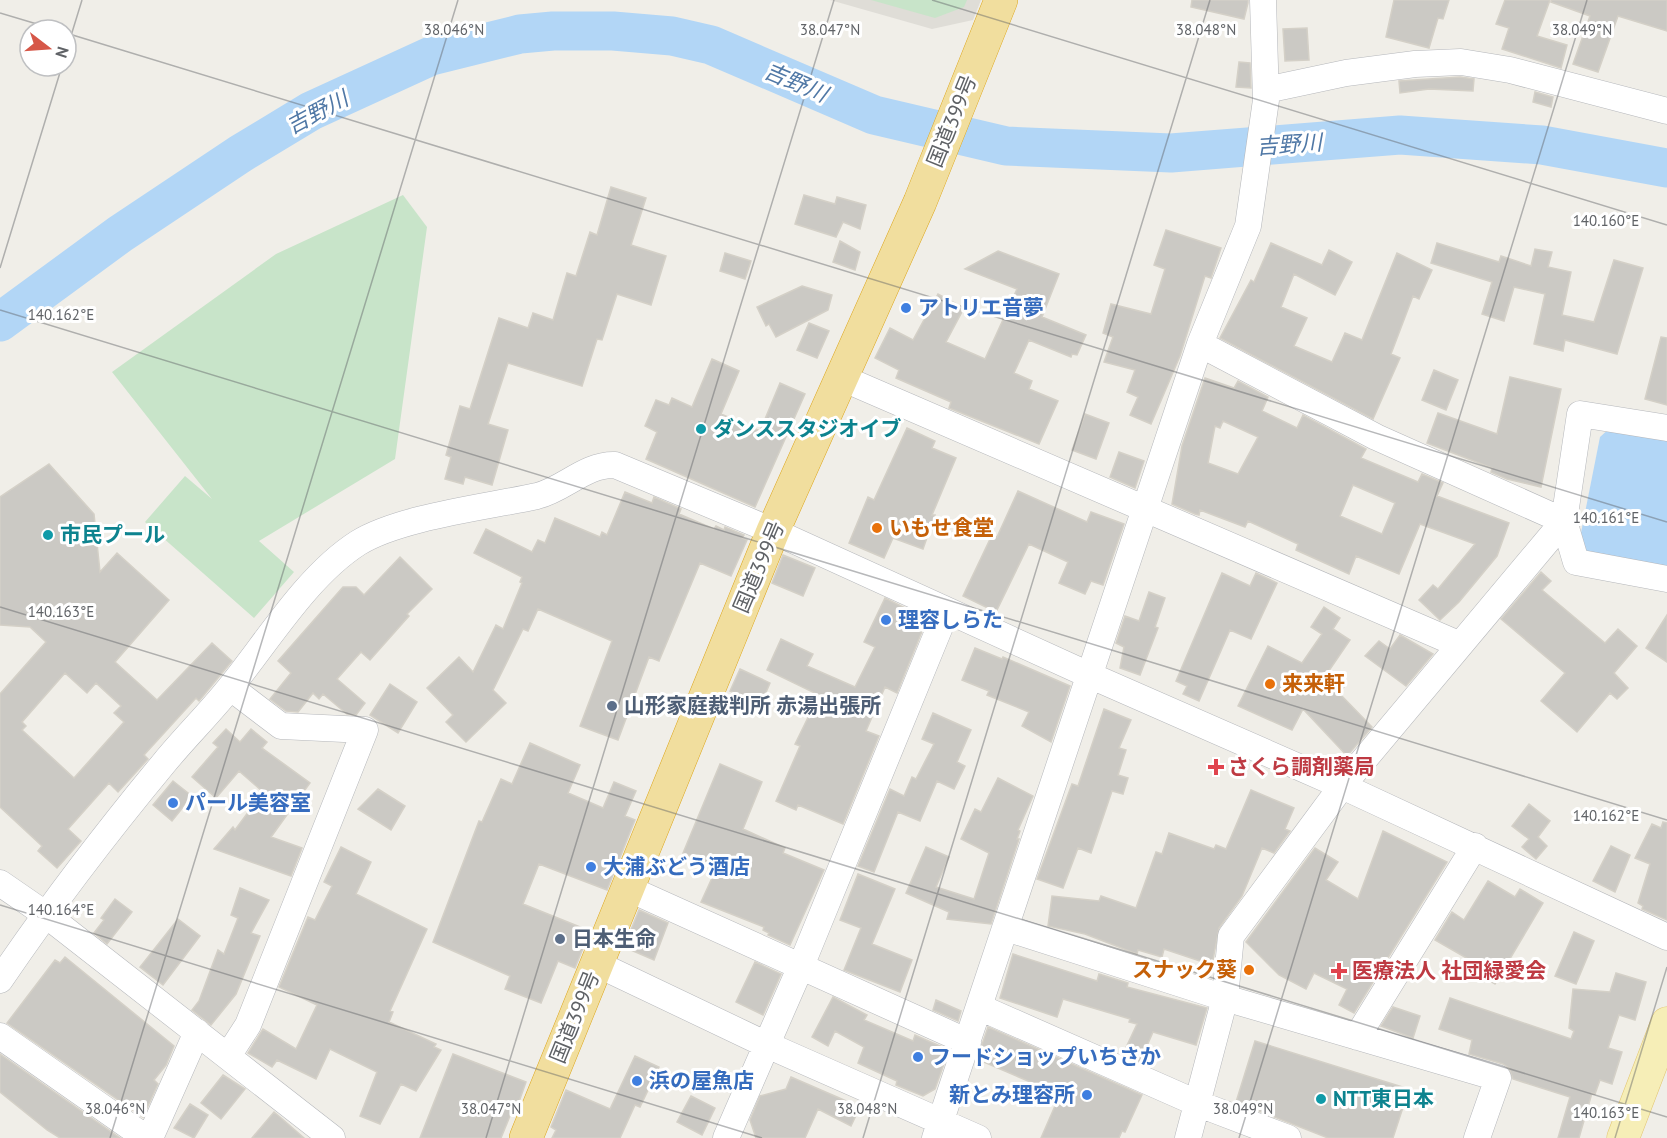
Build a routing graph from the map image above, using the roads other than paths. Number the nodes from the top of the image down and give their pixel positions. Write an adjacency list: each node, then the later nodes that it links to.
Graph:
1 (1001, 0): 6 (highway, 国道399号)
2 (1263, 0): 3 (street)
3 (1266, 95): 4 (street); 5 (street)
4 (1667, 111)
5 (1200, 344): 8 (street); 9 (street)
6 (842, 378): 8 (street); 10 (highway, 国道399号)
7 (1667, 428): 9 (street)
8 (1146, 511): 13 (street); 14 (street)
9 (1564, 521): 11 (street); 13 (street)
10 (773, 531): 12 (street); 15 (street); 19 (highway, 国道399号)
11 (1667, 579)
12 (946, 612): 14 (street); 24 (street)
13 (1458, 644): 16 (street)
14 (1089, 675): 16 (street); 21 (street)
15 (231, 687): 20 (street); 34 (street)
16 (1342, 786): 17 (street); 26 (street)
17 (1475, 846): 22 (street); 31 (street)
18 (0, 883): 20 (street)
19 (627, 888): 23 (highway, 国道399号); 24 (street)
20 (45, 914): 25 (street); 29 (street)
21 (1006, 928): 26 (street); 27 (street)
22 (1667, 937)
23 (597, 964): 33 (street); 39 (highway, 国道399号)
24 (801, 966): 32 (street); 33 (street)
25 (0, 980)
26 (1225, 998): 31 (street); 35 (street)
27 (979, 1007): 32 (street); 35 (street)
28 (1667, 1023): 45 (main road)
29 (197, 1032): 34 (street); 37 (street)
30 (0, 1035): 37 (street)
31 (1358, 1037): 44 (street)
32 (968, 1042): 36 (street)
33 (765, 1044): 36 (street); 40 (street)
34 (228, 1056): 38 (street)
35 (1199, 1104): 42 (street); 43 (street)
36 (938, 1130): 41 (street)
37 (148, 1138)
38 (332, 1138)
39 (526, 1138)
40 (726, 1138)
41 (978, 1138)
42 (1188, 1138)
43 (1287, 1138)
44 (1477, 1138)
45 (1623, 1138)

